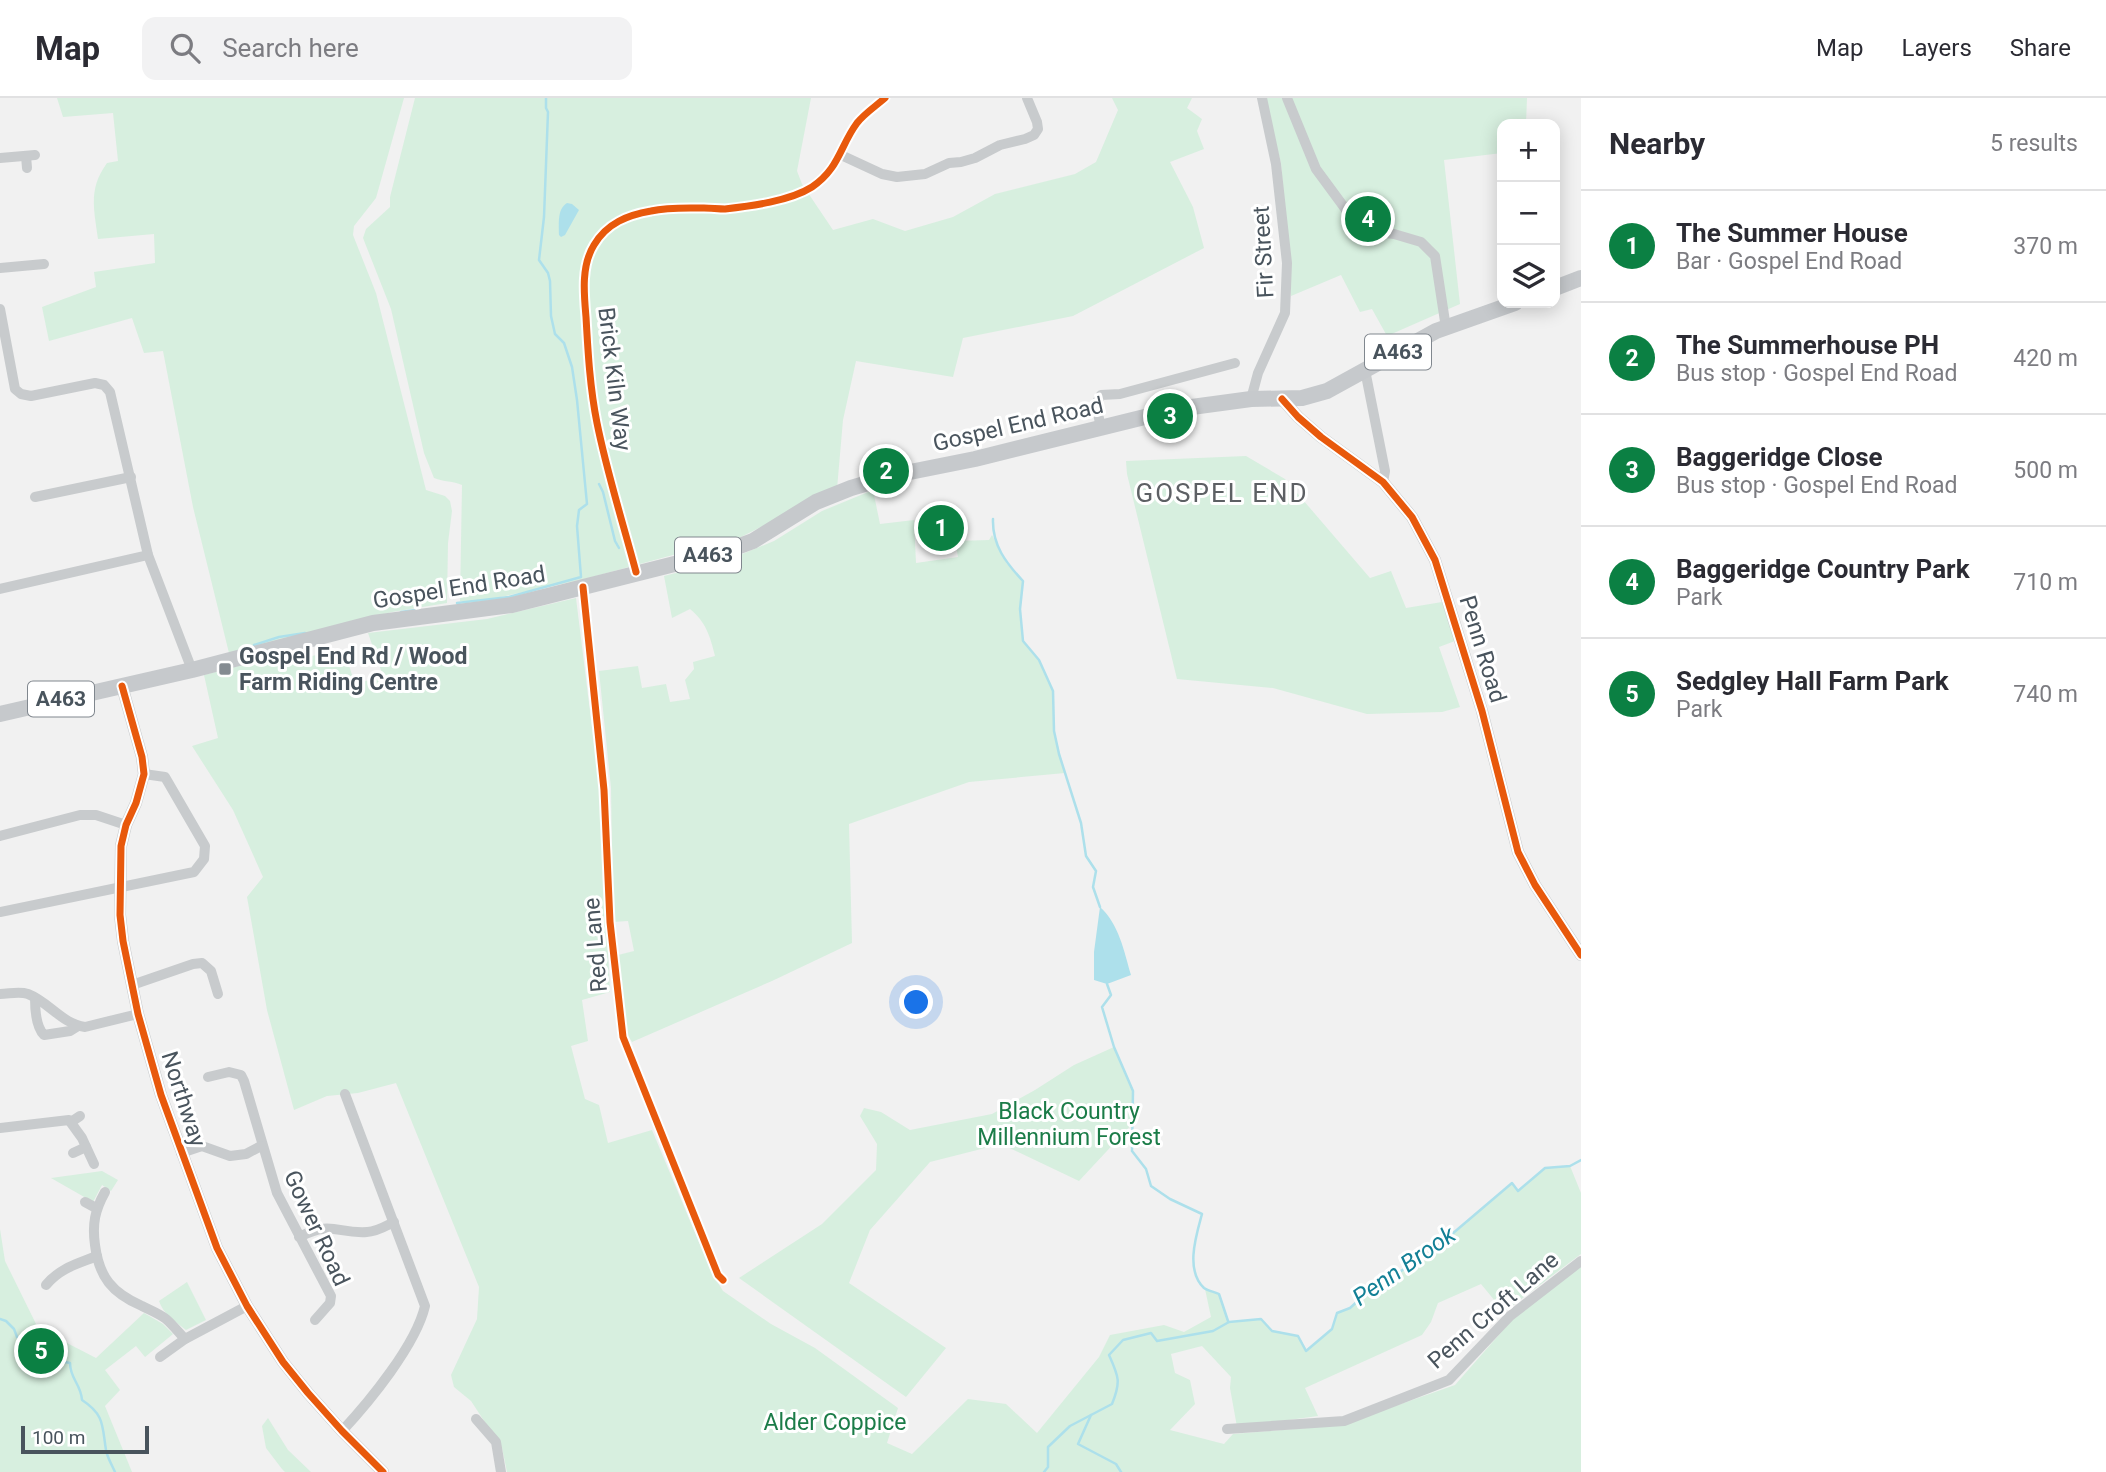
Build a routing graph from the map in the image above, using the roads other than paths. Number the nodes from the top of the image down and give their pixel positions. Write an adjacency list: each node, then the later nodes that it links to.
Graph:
1 (885, 98): 5 (street, Brick Kiln Way)
2 (1027, 98): 5 (street)
3 (1262, 98): 17 (street, Fir Street)
4 (1287, 98): 14 (street)
5 (841, 155): 24 (street, Brick Kiln Way)
6 (0, 158): 7 (street)
7 (29, 160)
8 (44, 264): 9 (street)
9 (0, 268)
10 (1581, 278): 11 (main road)
11 (1560, 286)
12 (1501, 308): 14 (main road, A463)
13 (0, 309): 20 (street)
14 (1446, 328): 16 (main road, A463)
15 (1235, 363): 19 (street)
16 (1365, 370): 18 (main road, A463); 21 (street)
17 (1251, 399): 18 (main road, Gospel End Road / A463); 19 (main road, Gospel End Road / A463)
18 (1282, 399): 21 (street, Penn Road)
19 (1101, 428): 24 (main road, Gospel End Road / A463)
20 (131, 477): 22 (street); 23 (street)
21 (1383, 482): 35 (street, Penn Road)
22 (35, 497)
23 (148, 555): 26 (street); 27 (street)
24 (636, 572): 25 (main road, Gospel End Road / A463)
25 (583, 587): 27 (main road, Gospel End Road / A463); 57 (street, Red Lane)
26 (0, 589)
27 (192, 670): 28 (main road, Gospel End Road / A463)
28 (122, 686): 29 (main road, Gospel End Road / A463); 30 (street, Northway)
29 (0, 714)
30 (144, 774): 31 (street, Northway); 33 (street)
31 (126, 825): 32 (street); 33 (street, Northway)
32 (0, 836)
33 (120, 888): 34 (street); 36 (street, Northway)
34 (0, 912)
35 (1581, 955)
36 (132, 985): 38 (street); 40 (street, Northway)
37 (0, 994): 39 (street)
38 (218, 994)
39 (35, 998): 41 (street); 41 (street)
40 (138, 1014): 41 (street); 48 (street, Northway)
41 (78, 1026)
42 (208, 1077): 45 (street, Gower Road)
43 (345, 1094): 53 (street)
44 (0, 1128): 46 (street)
45 (261, 1146): 48 (street); 54 (street, Gower Road)
46 (86, 1147): 47 (street); 49 (street)
47 (74, 1153)
48 (181, 1153): 59 (street, Northway)
49 (94, 1164)
50 (105, 1192): 52 (street)
51 (85, 1202): 52 (street)
52 (96, 1209): 55 (street)
53 (394, 1222): 54 (street); 65 (street)
54 (299, 1237): 60 (street, Gower Road)
55 (97, 1255): 58 (street); 61 (street)
56 (1581, 1261): 64 (street, Penn Croft Lane)
57 (723, 1280)
58 (46, 1284)
59 (247, 1306): 61 (street); 65 (street, Northway)
60 (315, 1321)
61 (185, 1339): 62 (street)
62 (160, 1357)
63 (476, 1419): 67 (street)
64 (1227, 1429)
65 (342, 1431): 66 (street, Northway)
66 (383, 1472)
67 (501, 1472)

